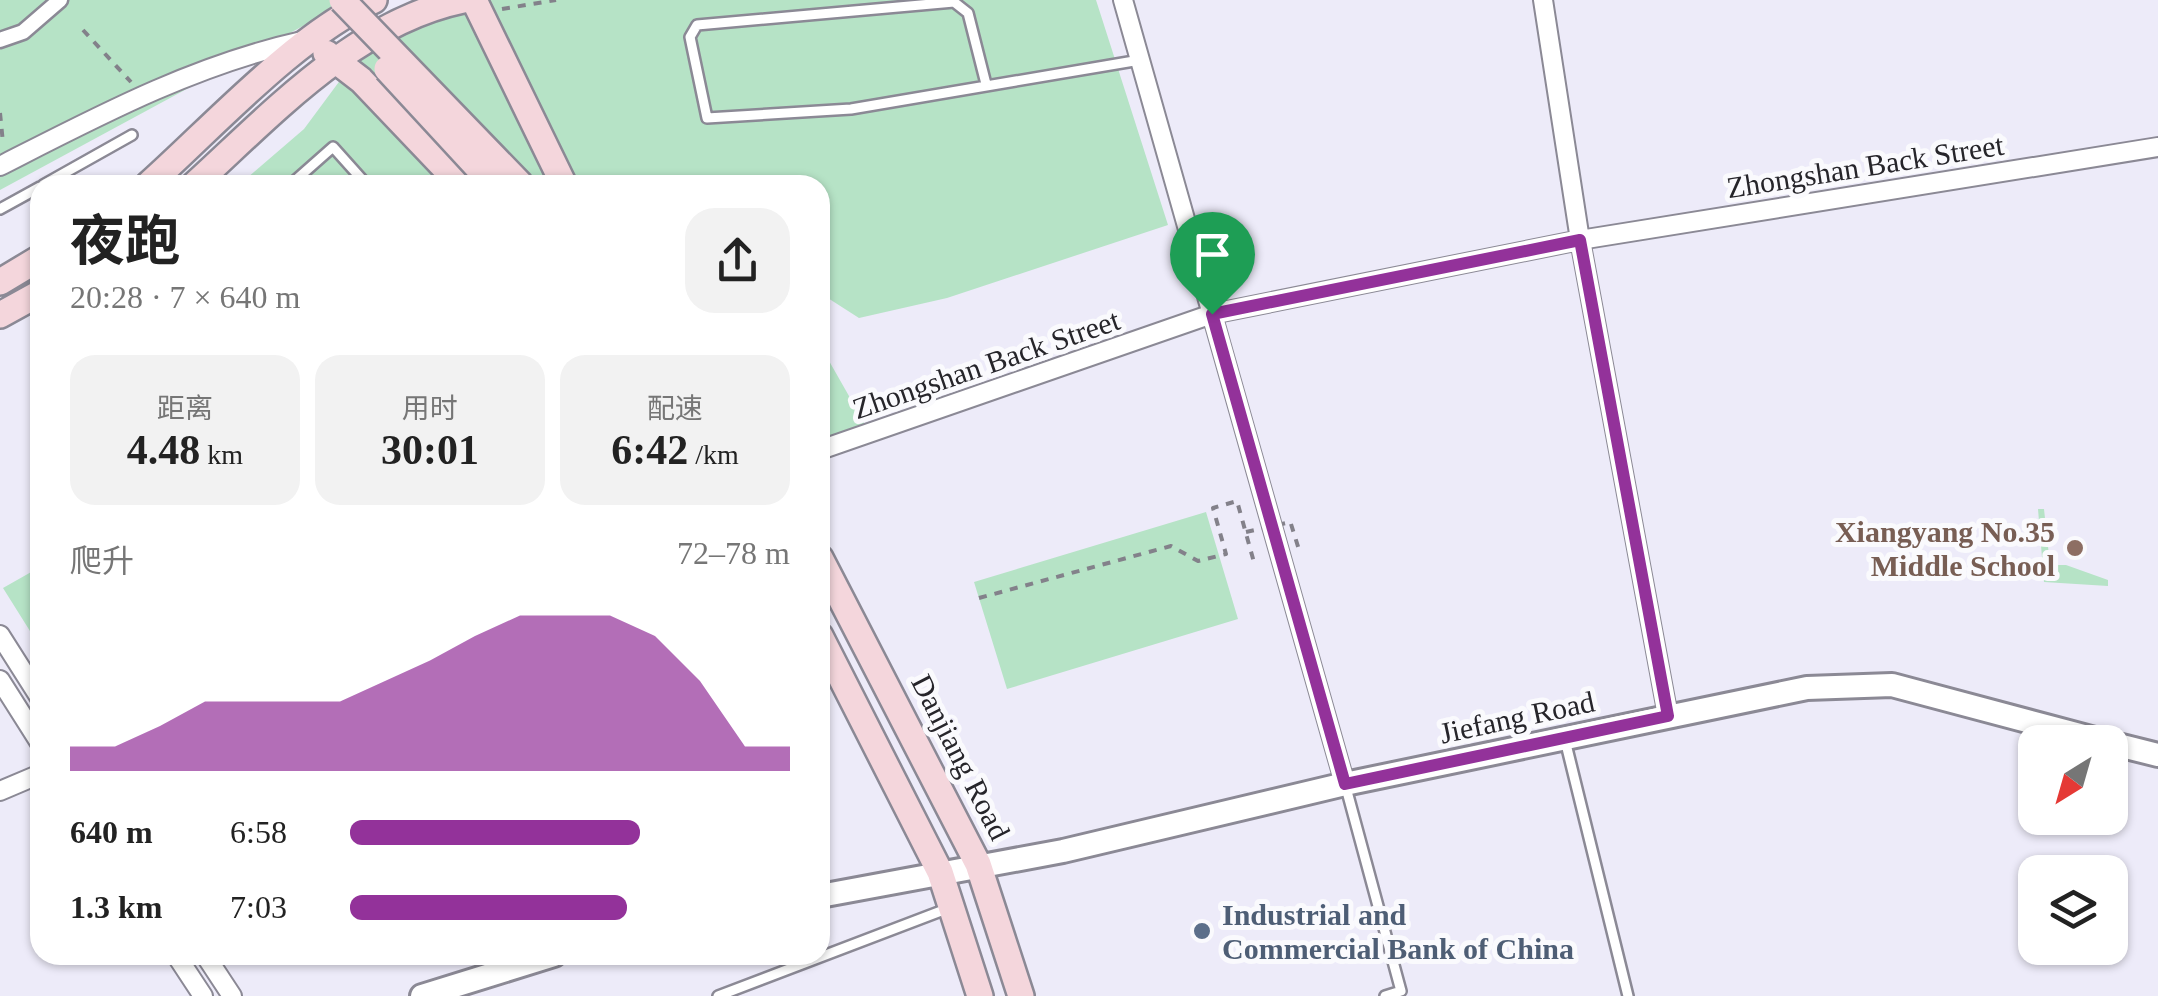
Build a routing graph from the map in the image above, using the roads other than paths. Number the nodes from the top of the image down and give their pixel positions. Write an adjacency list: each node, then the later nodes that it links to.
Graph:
1 (60, 0): 10 (street)
2 (322, 0): 23 (main road, bridge)
3 (342, 0): 24 (main road, bridge)
4 (374, 0): 9 (main road)
5 (463, 0): 12 (main road)
6 (474, 0): 25 (main road)
7 (1124, 0): 11 (street)
8 (1543, 0): 28 (street)
9 (312, 38): 12 (main road); 16 (street); 18 (main road)
10 (0, 40)
11 (1140, 60): 13 (lane); 32 (street)
12 (335, 63): 19 (main road); 22 (main road)
13 (986, 84): 13 (lane)
14 (132, 135): 17 (lane)
15 (2158, 147): 28 (street, Zhongshan Back Street)
16 (2, 164)
17 (62, 175)
18 (159, 175)
19 (205, 175)
20 (301, 175): 21 (lane)
21 (359, 175)
22 (444, 175)
23 (485, 175)
24 (511, 175)
25 (559, 175)
26 (30, 193): 27 (lane)
27 (0, 210)
28 (1580, 240): 32 (street, Zhongshan Back Street); 40 (street)
29 (30, 264): 30 (main road)
30 (0, 282)
31 (30, 299): 33 (main road)
32 (1212, 314): 34 (street, Zhongshan Back Street); 47 (street)
33 (0, 316)
34 (830, 447)
35 (830, 577): 49 (main road, Danjiang Road)
36 (0, 634): 39 (street)
37 (830, 656): 50 (main road)
38 (0, 680): 42 (street)
39 (30, 682)
40 (1668, 716): 41 (street, Jiefang Road); 43 (street, Jiefang Road)
41 (2041, 725)
42 (30, 727)
43 (1564, 737): 47 (street, Jiefang Road); 66 (lane)
44 (2128, 748): 45 (street, Jiefang Road)
45 (2158, 755)
46 (30, 778): 48 (street)
47 (1345, 784): 49 (street, Jiefang Road); 58 (lane)
48 (0, 790)
49 (978, 864): 50 (street, Jiefang Road); 64 (main road, Danjiang Road)
50 (940, 872): 51 (street, Jiefang Road); 52 (main road)
51 (830, 894)
52 (951, 907): 53 (lane); 63 (main road)
53 (830, 953)
54 (183, 965): 59 (street)
55 (211, 965): 60 (street)
56 (522, 965): 61 (street)
57 (799, 965): 62 (lane)
58 (1402, 992): 65 (lane)
59 (203, 996)
60 (232, 996)
61 (422, 996)
62 (718, 996)
63 (980, 996)
64 (1021, 996)
65 (1384, 996)
66 (1628, 996)

